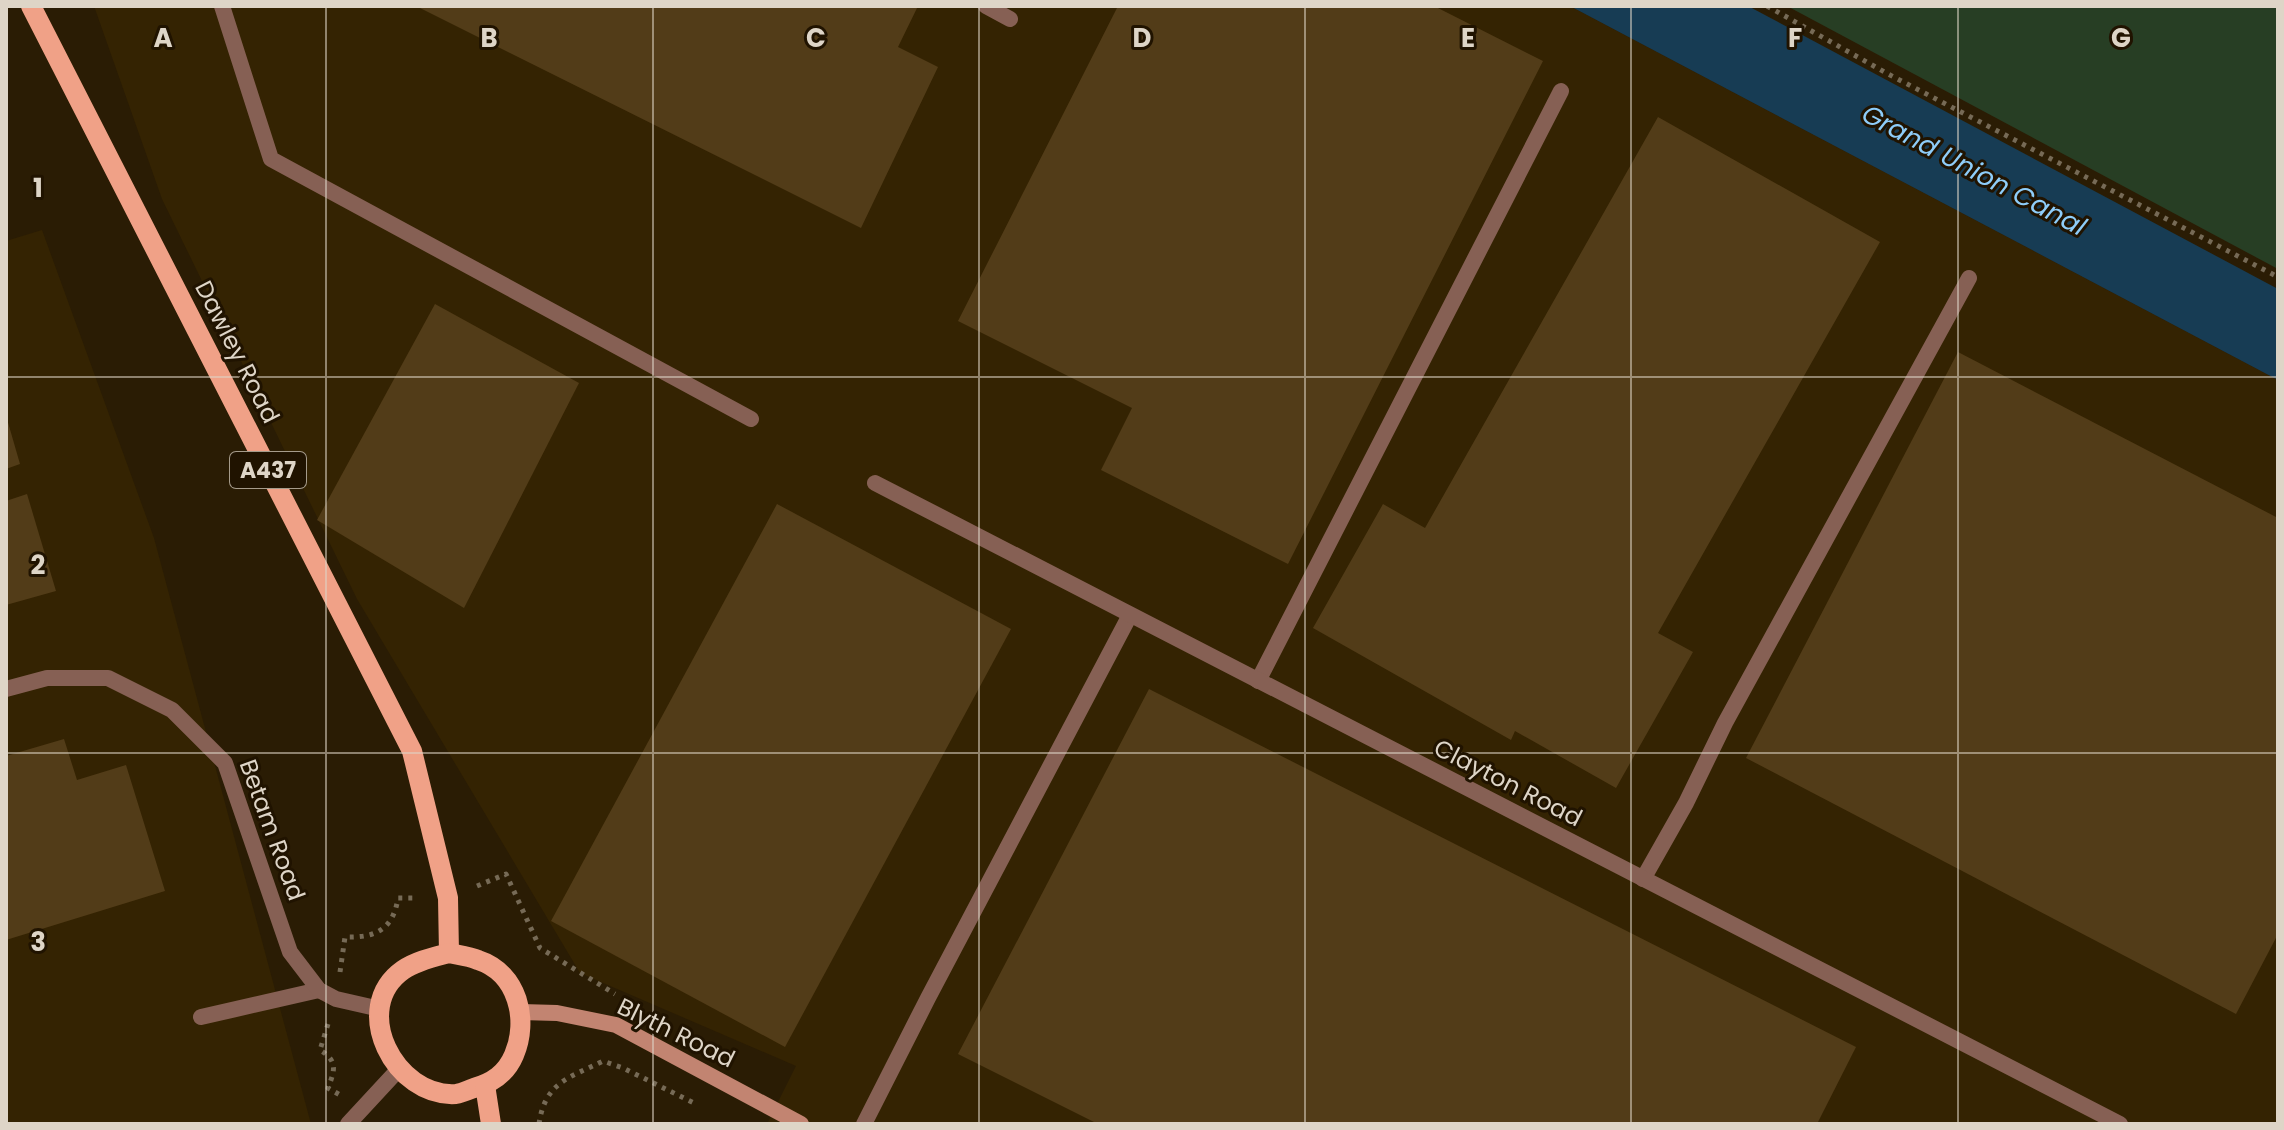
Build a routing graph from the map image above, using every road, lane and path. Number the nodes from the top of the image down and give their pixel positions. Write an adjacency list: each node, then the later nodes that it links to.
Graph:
1 (31, 6): 15 (main road, Dawley Road / A437)
2 (222, 6): 9 (street)
3 (986, 6): 5 (street)
4 (1767, 6): 7 (path)
5 (1010, 19)
6 (1561, 91): 12 (street)
7 (2278, 277)
8 (1969, 278): 14 (street)
9 (751, 419)
10 (875, 483): 11 (street, Clayton Road)
11 (1130, 615): 12 (street, Clayton Road); 30 (street)
12 (1258, 681): 14 (street, Clayton Road)
13 (6, 689): 18 (street, Betam Road)
14 (1643, 879): 31 (street, Clayton Road)
15 (448, 898): 16 (path); 17 (main road, Dawley Road / A437); 19 (path)
16 (345, 937)
17 (449, 953): 20 (main road); 21 (main road)
18 (319, 990): 20 (street); 22 (street)
19 (619, 996)
20 (380, 1009): 23 (main road)
21 (521, 1012): 24 (main road); 29 (street, Blyth Road)
22 (201, 1017)
23 (398, 1070): 24 (main road); 26 (street)
24 (485, 1085): 27 (main road)
25 (704, 1108): 28 (path)
26 (348, 1124)
27 (491, 1124)
28 (539, 1124)
29 (801, 1124)
30 (864, 1124)
31 (2120, 1124)

